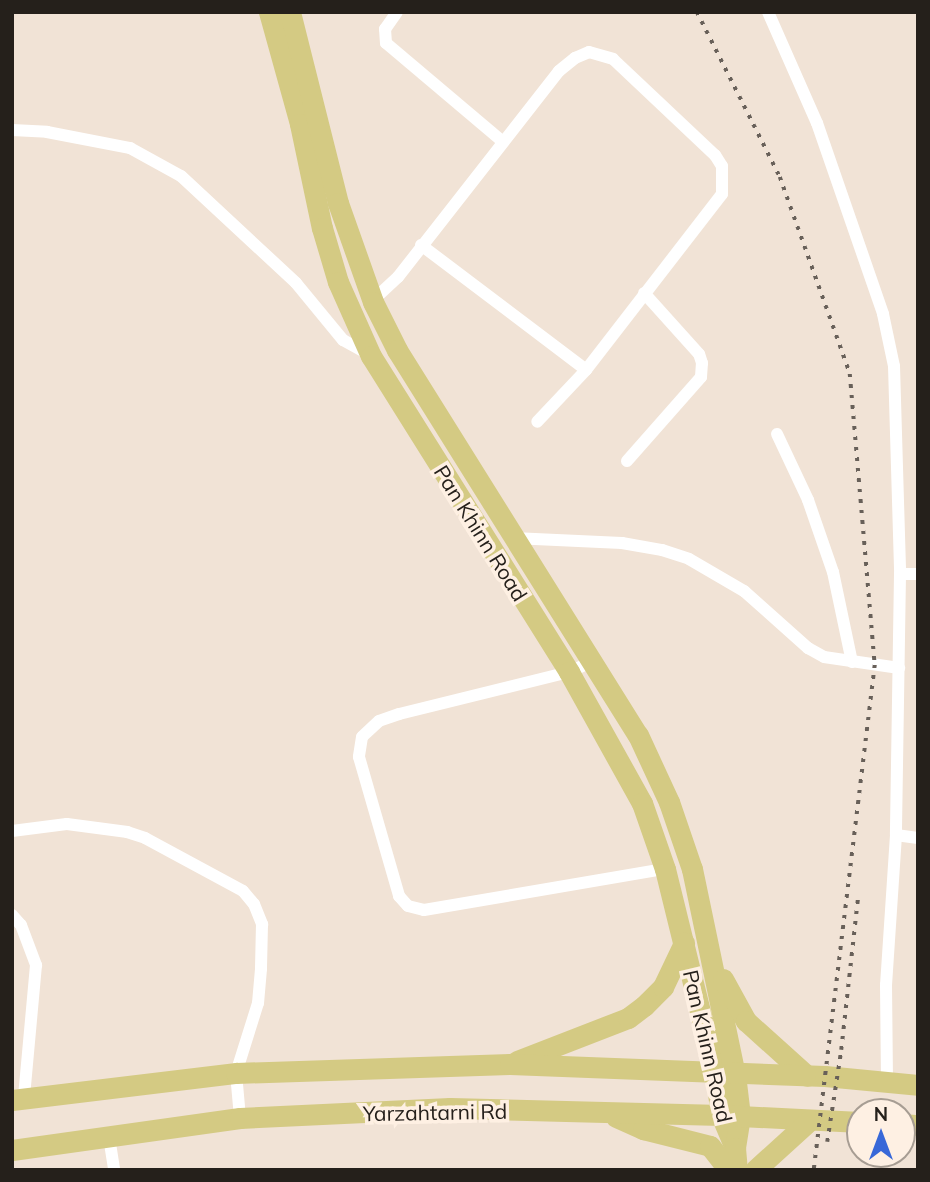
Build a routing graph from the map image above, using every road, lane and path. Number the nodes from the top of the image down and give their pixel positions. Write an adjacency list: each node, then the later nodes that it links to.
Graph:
1 (269, 12): 10 (main road, Pan Khinn Road)
2 (290, 12): 9 (main road, Pan Khinn Road)
3 (397, 12): 6 (street)
4 (768, 12): 17 (street)
5 (12, 130): 11 (street)
6 (503, 142): 7 (street); 8 (street)
7 (421, 245): 9 (street); 12 (street)
8 (644, 293): 12 (street); 15 (street)
9 (373, 302): 10 (street); 16 (main road, Pan Khinn Road)
10 (353, 316): 11 (main road, Pan Khinn Road)
11 (371, 356): 22 (main road, Pan Khinn Road)
12 (586, 370): 13 (street)
13 (537, 422)
14 (777, 435): 20 (street)
15 (627, 461)
16 (513, 538): 19 (main road, Pan Khinn Road); 20 (street)
17 (900, 574): 18 (street); 21 (street)
18 (918, 574)
19 (593, 661): 22 (street); 28 (main road, Pan Khinn Road)
20 (852, 662): 21 (street)
21 (899, 668): 24 (street)
22 (569, 672): 26 (main road, Pan Khinn Road); 26 (street)
23 (12, 831): 31 (street)
24 (896, 835): 25 (street); 34 (street)
25 (918, 838)
26 (665, 869): 29 (main road, Pan Khinn Road)
27 (12, 915): 36 (street)
28 (705, 942): 32 (main road, Pan Khinn Road); 33 (main road)
29 (684, 943): 30 (main road); 32 (main road, Pan Khinn Road)
30 (510, 1064): 31 (main road); 32 (main road)
31 (236, 1073): 36 (main road); 39 (street)
32 (725, 1073): 33 (main road); 38 (main road, Pan Khinn Road)
33 (807, 1076): 34 (main road)
34 (887, 1083): 35 (main road)
35 (918, 1085)
36 (18, 1099)
37 (605, 1112): 38 (main road, Yarzahtarni Rd); 39 (main road, Yarzahtarni Rd); 45 (main road)
38 (731, 1115): 40 (main road, Yarzahtarni Rd); 46 (main road, Pan Khinn Road)
39 (240, 1118): 42 (main road, Yarzahtarni Rd)
40 (810, 1120): 41 (main road, Yarzahtarni Rd); 47 (main road)
41 (846, 1121)
42 (108, 1137): 43 (main road, Yarzahtarni Rd); 44 (street)
43 (12, 1150)
44 (114, 1170)
45 (729, 1170)
46 (737, 1170)
47 (755, 1170)

